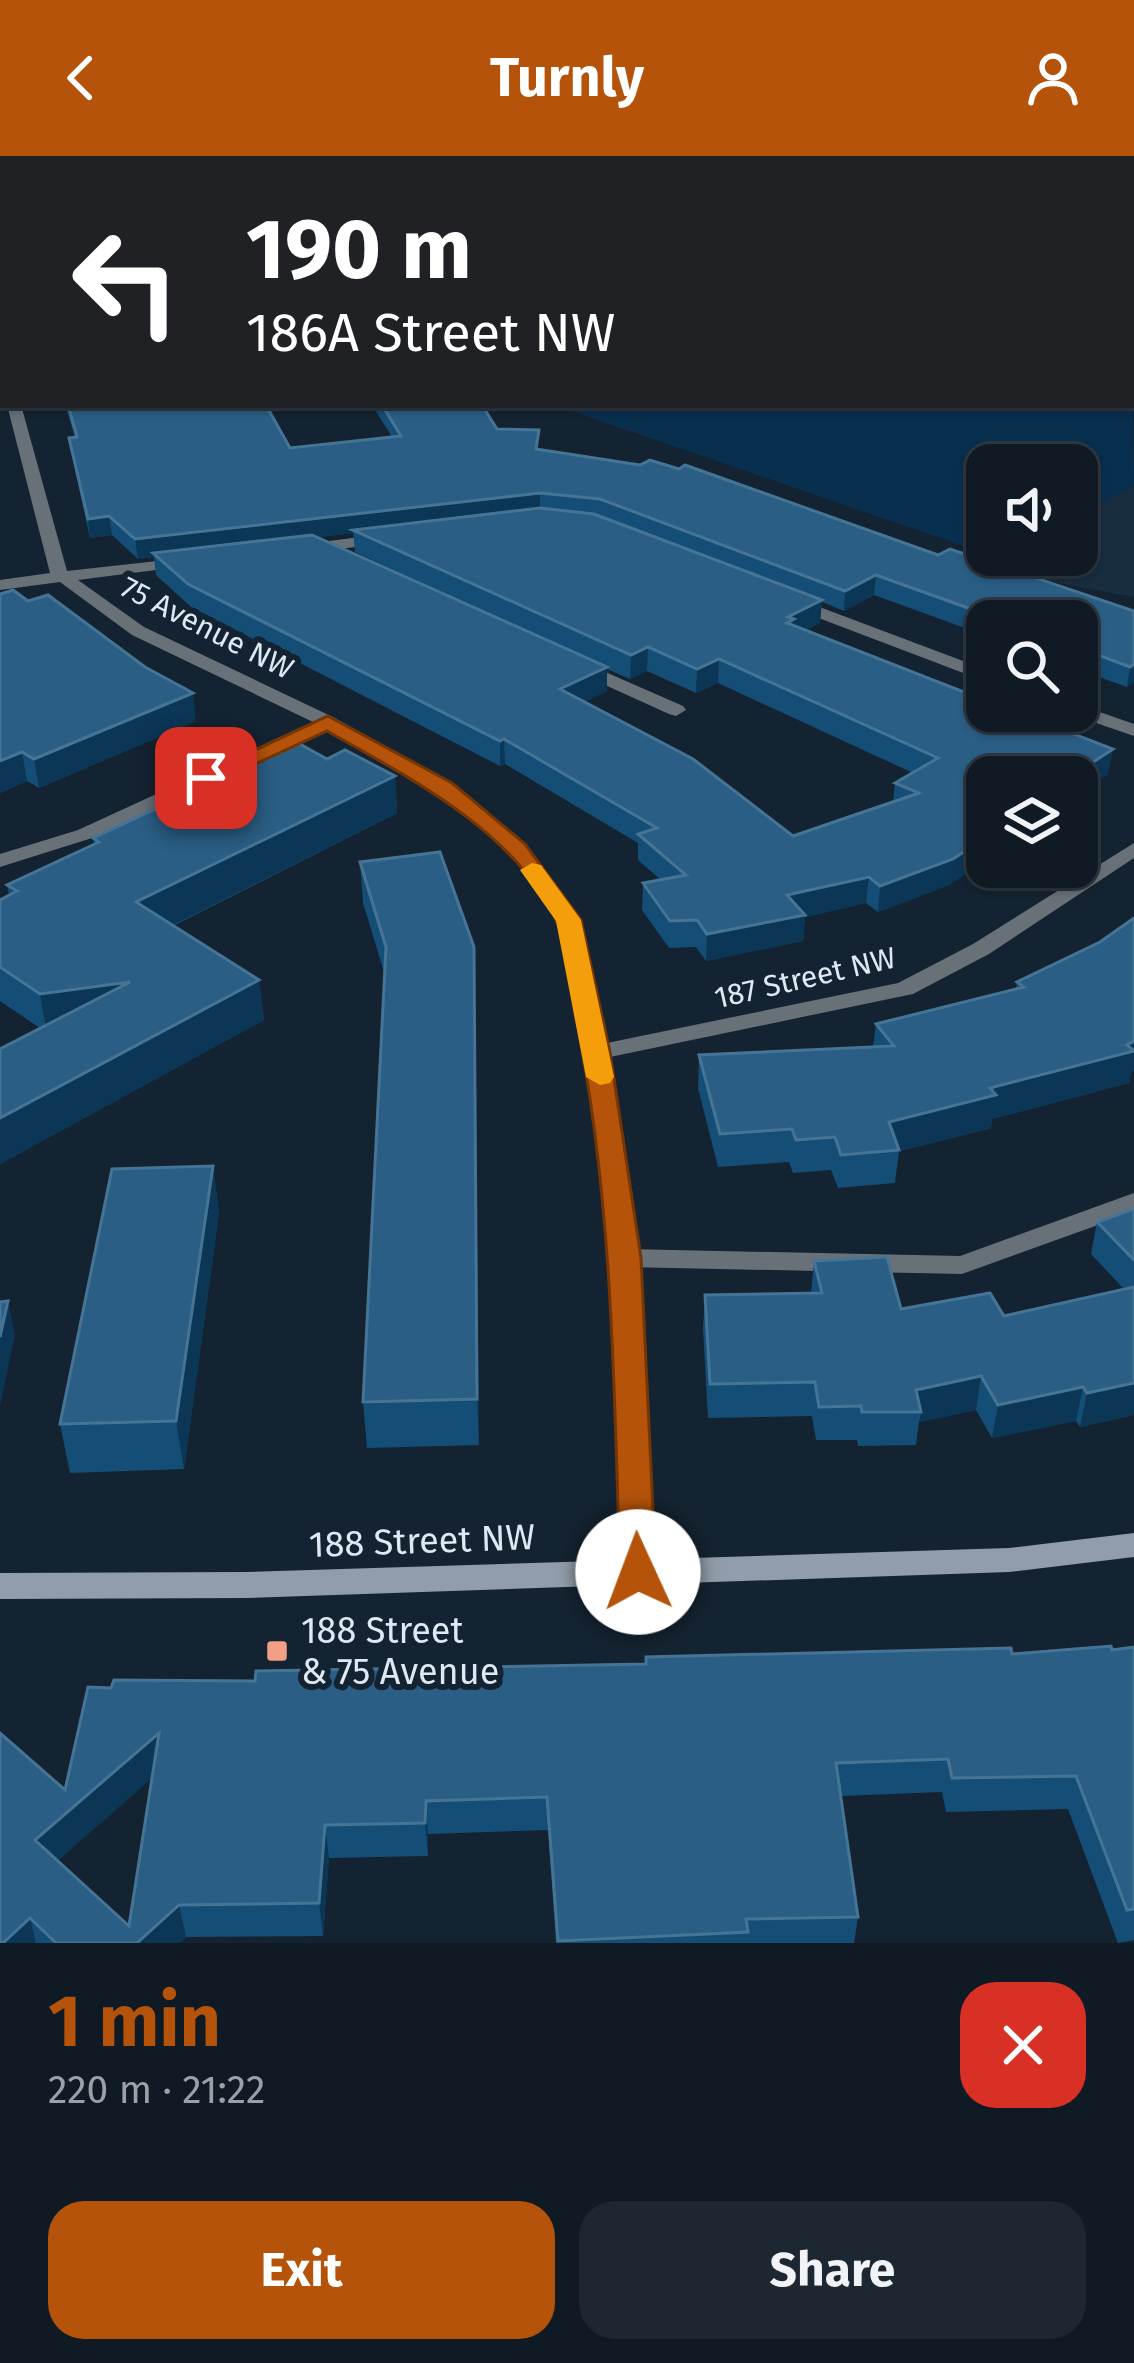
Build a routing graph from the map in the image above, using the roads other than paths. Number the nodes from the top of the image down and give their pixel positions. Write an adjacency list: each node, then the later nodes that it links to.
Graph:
1 (15, 408): 7 (street)
2 (410, 535): 3 (street)
3 (320, 548): 4 (street); 6 (street)
4 (296, 550)
5 (201, 560): 7 (street)
6 (362, 567)
7 (59, 574): 8 (street); 14 (street, 75 Avenue NW)
8 (0, 584)
9 (774, 595): 11 (street)
10 (550, 653): 12 (street)
11 (966, 668)
12 (676, 710)
13 (1098, 717): 15 (street)
14 (328, 722): 17 (street); 18 (street, 75 Avenue NW)
15 (1134, 730)
16 (1134, 849): 18 (street, 187 Street NW)
17 (0, 861)
18 (597, 1052): 20 (street, 75 Avenue NW)
19 (1134, 1202): 20 (street)
20 (626, 1258): 22 (street, 75 Avenue NW)
21 (1134, 1545): 22 (street, 188 Street NW)
22 (638, 1572): 23 (street, 188 Street NW)
23 (0, 1586)

